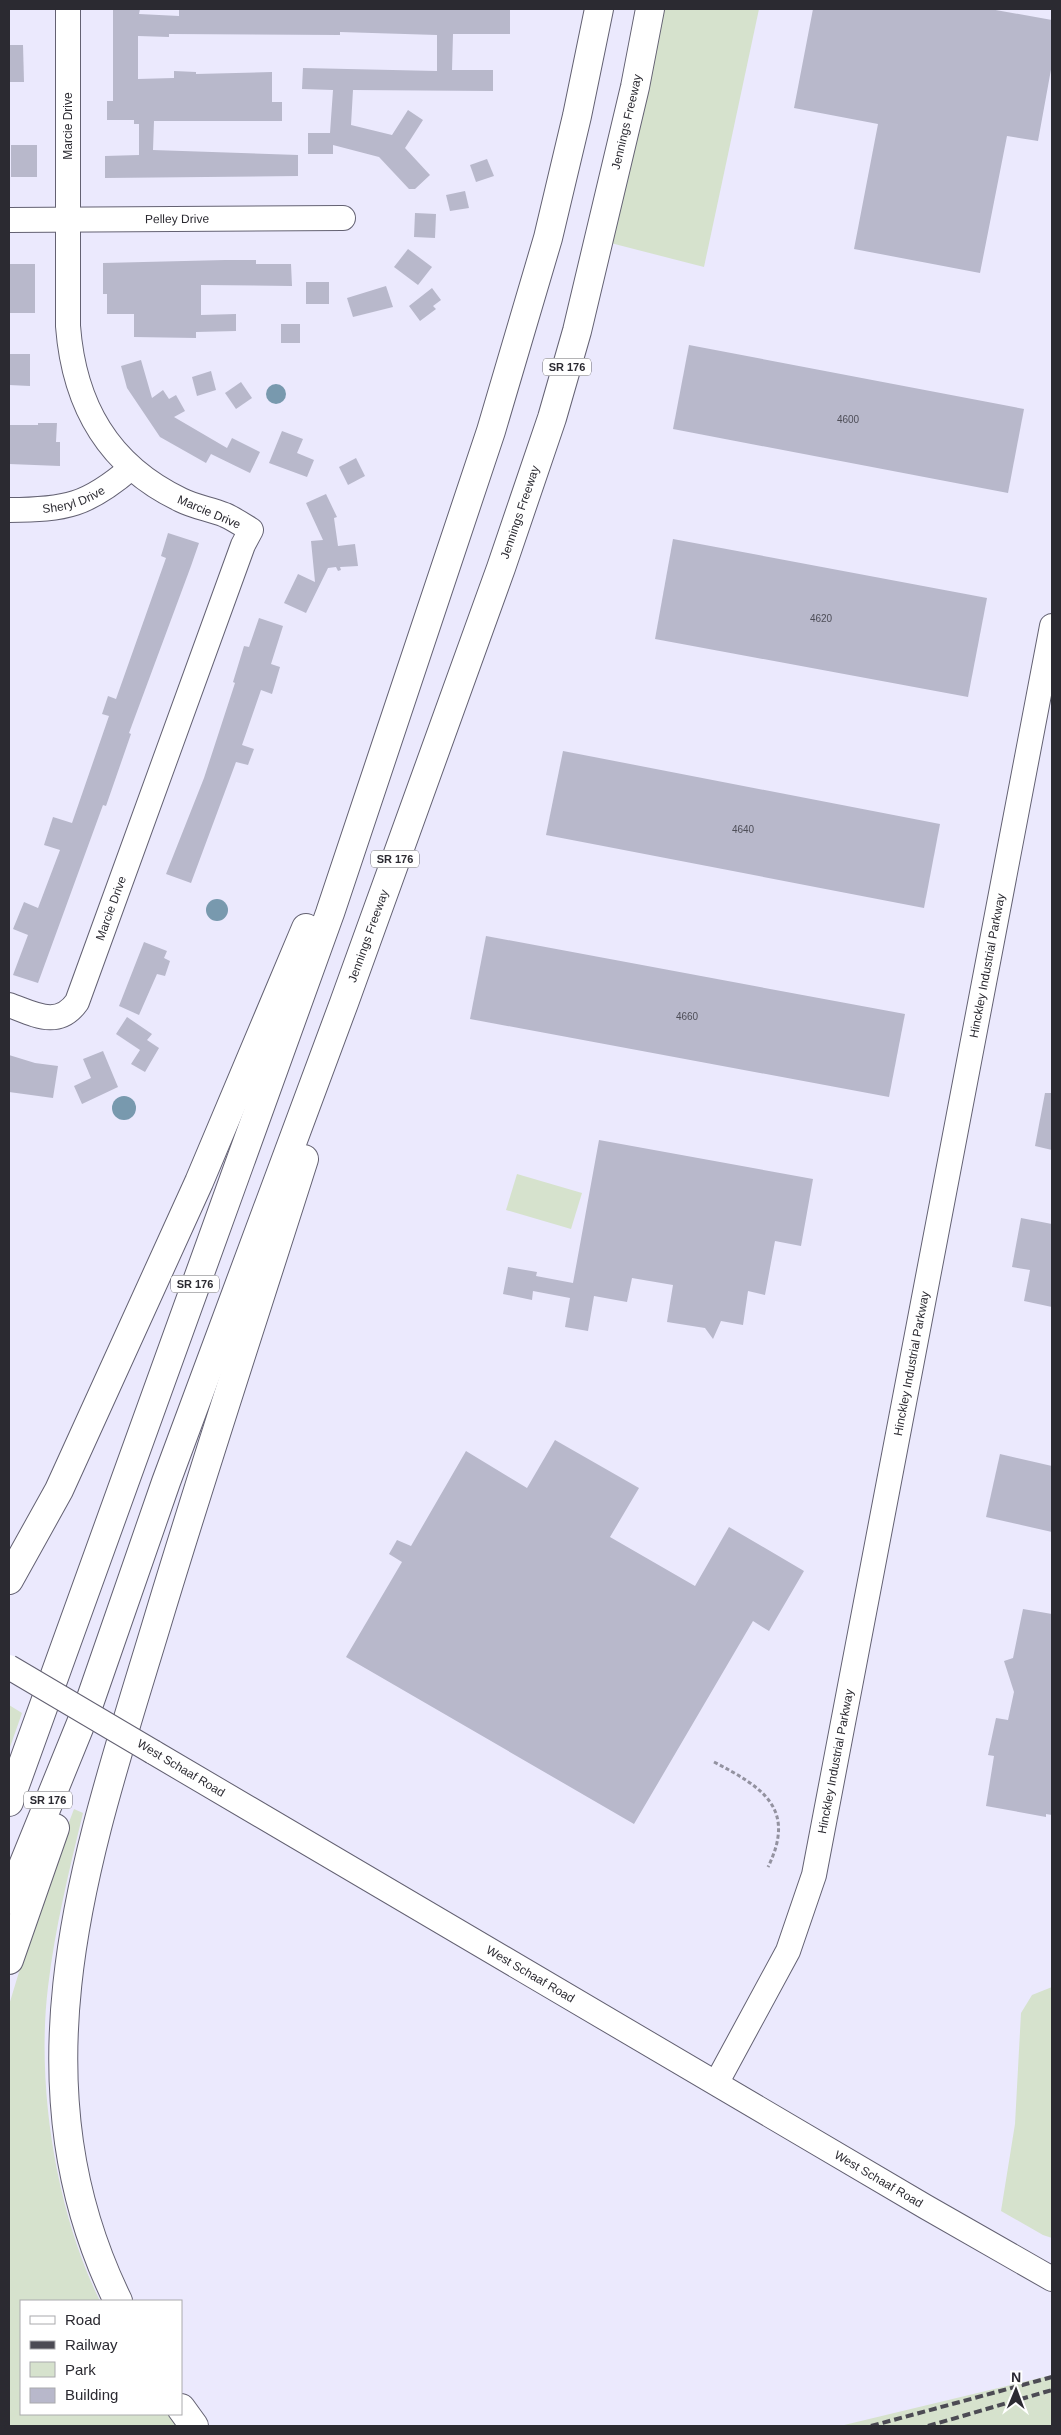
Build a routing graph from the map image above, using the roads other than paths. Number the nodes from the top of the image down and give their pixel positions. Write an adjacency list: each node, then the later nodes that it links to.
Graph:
1 (68, 9): 6 (street, Marcie Drive)
2 (599, 9): 10 (highway, SR 176)
3 (650, 9): 11 (highway, Jennings Freeway / SR 176)
4 (343, 218): 6 (street, Pelley Drive)
5 (9, 220): 6 (street, Pelley Drive)
6 (68, 220): 7 (street, Marcie Drive)
7 (131, 468): 8 (street, Sheryl Drive); 12 (street, Marcie Drive)
8 (9, 510)
9 (1052, 626): 21 (street, Hinckley Industrial Parkway)
10 (378, 764): 13 (highway); 18 (highway, SR 176)
11 (344, 1003): 17 (highway, SR 176); 23 (highway)
12 (9, 1004)
13 (99, 1402): 14 (highway); 15 (highway)
14 (9, 1556)
15 (9, 1580)
16 (9, 1667): 21 (street, West Schaaf Road, bridge)
17 (90, 1701): 19 (highway, SR 176); 20 (highway)
18 (9, 1802)
19 (9, 1900)
20 (9, 1960)
21 (717, 2082): 22 (street, West Schaaf Road)
22 (1052, 2279)
23 (118, 2300)
24 (182, 2409): 25 (highway)
25 (194, 2426)

